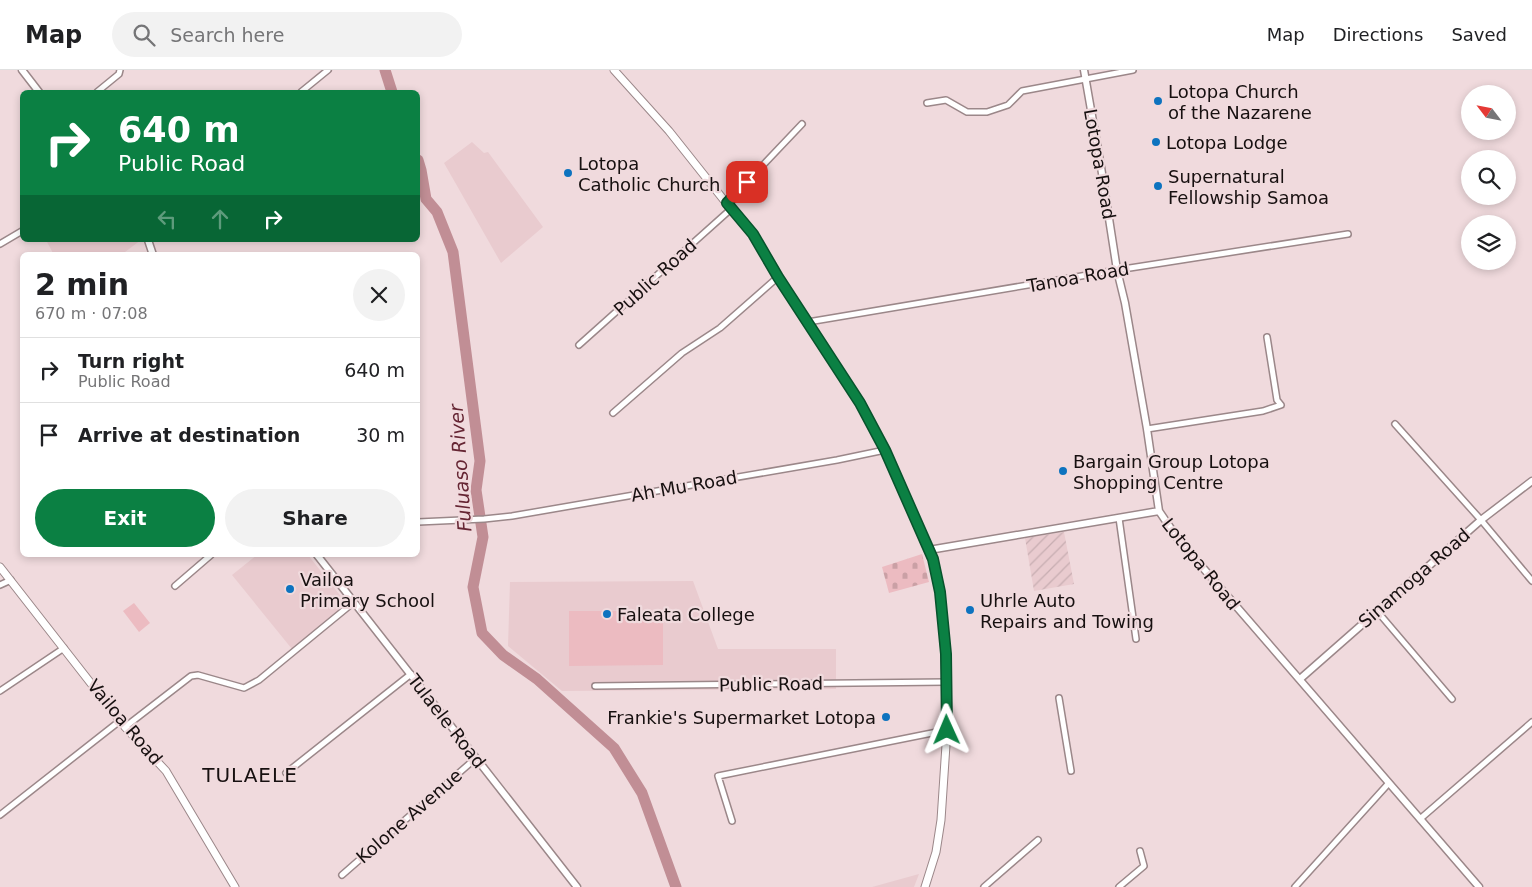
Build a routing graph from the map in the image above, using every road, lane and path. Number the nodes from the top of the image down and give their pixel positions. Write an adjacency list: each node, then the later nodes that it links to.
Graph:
1 (22, 70): 8 (street)
2 (120, 70): 9 (street)
3 (328, 70): 10 (street)
4 (614, 70): 13 (main road)
5 (1084, 70): 7 (street, Lotopa Road)
6 (1133, 70): 7 (street)
7 (1085, 78): 11 (street); 17 (street, Lotopa Road)
8 (37, 90)
9 (99, 90)
10 (303, 90)
11 (927, 103)
12 (802, 124): 13 (street, Public Road)
13 (729, 206): 18 (main road); 21 (street, Public Road)
14 (20, 231): 16 (street)
15 (1348, 234): 17 (street, Tanoa Road)
16 (0, 244)
17 (1117, 270): 19 (street, Tanoa Road); 24 (street, Lotopa Road)
18 (778, 277): 19 (main road); 22 (street)
19 (808, 322): 25 (main road)
20 (1267, 337): 24 (street)
21 (579, 345)
22 (613, 412)
23 (1395, 424): 29 (street)
24 (1147, 429): 27 (street, Lotopa Road)
25 (885, 450): 30 (street, Ah Mu Road); 31 (main road)
26 (1532, 481): 29 (street, Sinamoga Road)
27 (1159, 511): 28 (street); 44 (street, Lotopa Road)
28 (1119, 518): 31 (street); 41 (street)
29 (1481, 520): 36 (street); 40 (street, Sinamoga Road)
30 (420, 522)
31 (929, 550): 45 (main road)
32 (209, 557): 38 (street)
33 (318, 557): 39 (street, Tulaele Road)
34 (0, 567): 35 (main road, Vailoa Road)
35 (11, 580): 37 (street); 42 (main road, Vailoa Road)
36 (1532, 581)
37 (0, 585)
38 (175, 586)
39 (354, 602): 43 (street, Tulaele Road); 51 (street)
40 (1377, 611): 44 (street, Sinamoga Road); 49 (street)
41 (1136, 639)
42 (64, 648): 47 (street); 51 (main road, Vailoa Road)
43 (411, 674): 53 (street, Tulaele Road); 55 (street)
44 (1300, 679): 56 (street, Lotopa Road)
45 (946, 682): 46 (street, Public Road); 52 (main road)
46 (595, 686)
47 (0, 691)
48 (1059, 698): 54 (street)
49 (1452, 699)
50 (1532, 722): 58 (street)
51 (123, 723): 57 (street); 63 (main road, Vailoa Road)
52 (947, 730): 59 (street); 65 (main road)
53 (476, 758): 62 (street, Kolone Avenue); 64 (street, Tulaele Road)
54 (1071, 771)
55 (286, 773)
56 (1388, 784): 58 (street, Lotopa Road); 68 (street)
57 (0, 814)
58 (1420, 819): 69 (street, Lotopa Road)
59 (732, 820)
60 (1038, 840): 66 (street)
61 (1140, 851): 67 (street)
62 (342, 875)
63 (235, 887)
64 (577, 887)
65 (925, 887)
66 (984, 887)
67 (1119, 887)
68 (1295, 887)
69 (1479, 887)

